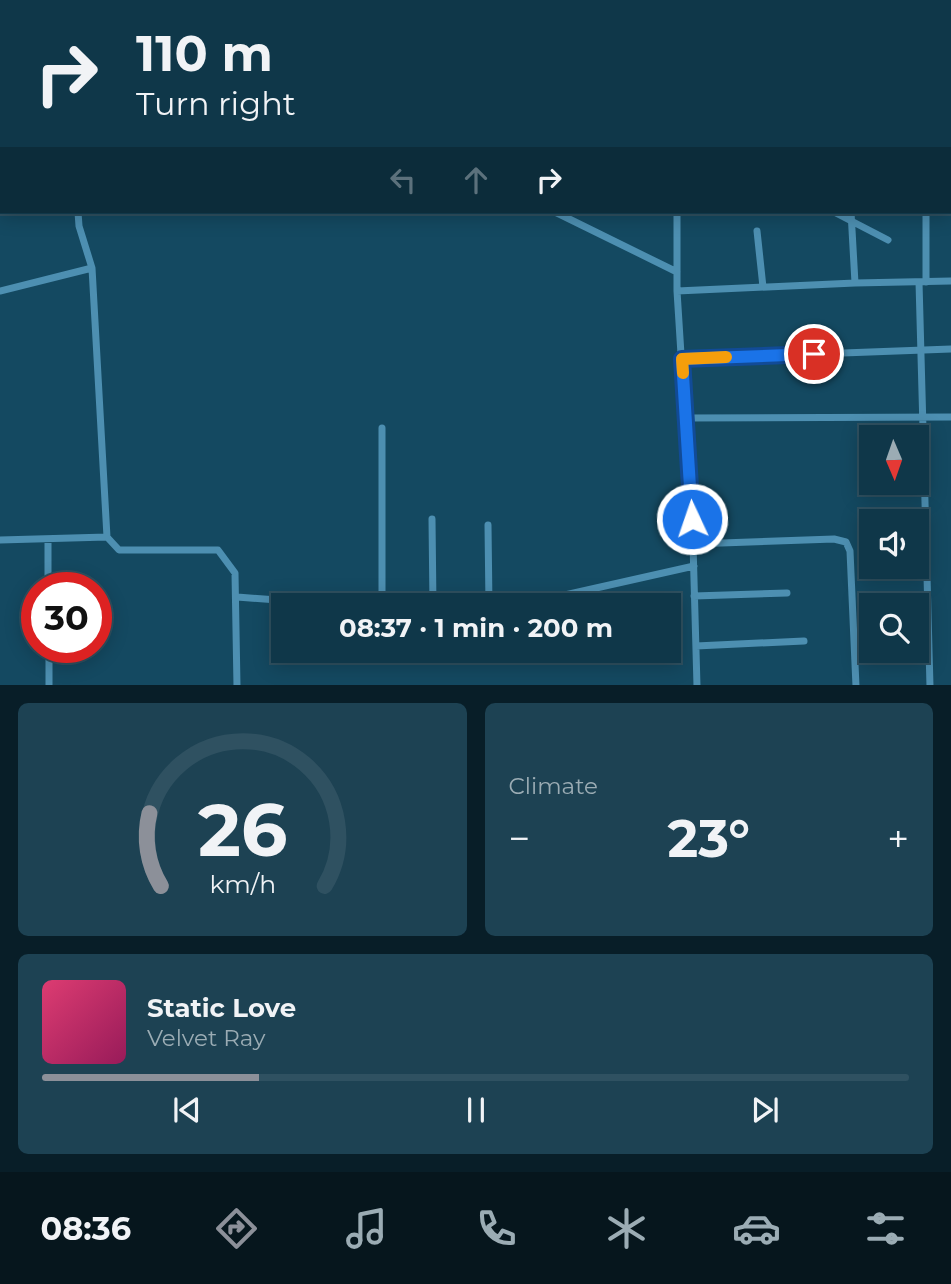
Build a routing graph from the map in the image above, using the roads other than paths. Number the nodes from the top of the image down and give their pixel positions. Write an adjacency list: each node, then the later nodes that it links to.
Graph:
1 (78, 214): 8 (street)
2 (559, 214): 9 (street)
3 (677, 214): 9 (street)
4 (926, 214): 11 (street)
5 (852, 216): 7 (street); 12 (street)
6 (757, 232): 13 (street)
7 (888, 240)
8 (92, 268): 14 (street); 25 (street)
9 (677, 272): 15 (street)
10 (951, 281): 11 (street)
11 (923, 282): 12 (street); 16 (street)
12 (855, 283): 13 (street)
13 (763, 287): 15 (street)
14 (0, 291)
15 (677, 291): 18 (street)
16 (920, 349): 17 (street); 18 (street); 20 (street)
17 (951, 349)
18 (682, 359): 21 (street)
19 (951, 416): 20 (street)
20 (923, 417): 21 (street); 46 (street)
21 (686, 418): 28 (street)
22 (382, 428): 31 (street)
23 (432, 519): 32 (street)
24 (488, 524): 33 (street)
25 (107, 537): 27 (street); 37 (street)
26 (0, 540): 27 (street)
27 (48, 540): 30 (street)
28 (693, 544): 29 (street); 45 (street)
29 (694, 566): 34 (street); 36 (street)
30 (48, 572)
31 (382, 593)
32 (433, 593)
33 (489, 593)
34 (574, 593)
35 (787, 593): 36 (street)
36 (695, 596): 40 (street)
37 (237, 597): 38 (street); 43 (street)
38 (271, 600)
39 (804, 641): 40 (street)
40 (696, 646): 44 (street)
41 (49, 663): 42 (street)
42 (49, 685)
43 (237, 685)
44 (697, 685)
45 (856, 685)
46 (930, 685)

